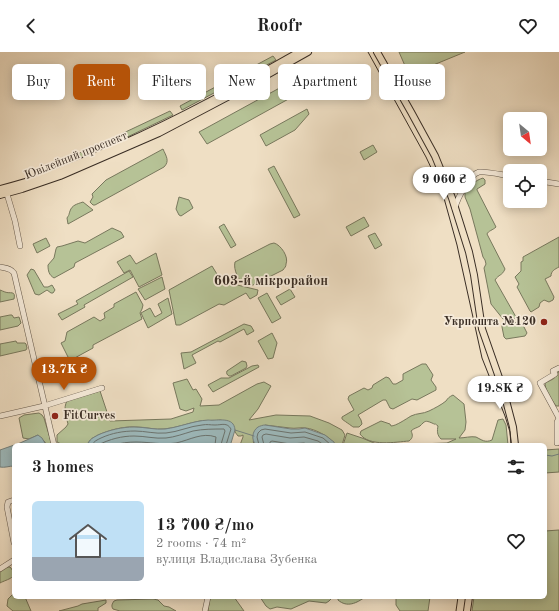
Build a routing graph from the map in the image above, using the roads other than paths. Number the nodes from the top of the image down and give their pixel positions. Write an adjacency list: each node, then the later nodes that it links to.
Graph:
1 (299, 52): 4 (main road, Ювілейний проспект)
2 (308, 52): 4 (main road, Ювілейний проспект)
3 (377, 52): 9 (main road)
4 (199, 109): 6 (main road, Ювілейний проспект)
5 (503, 175): 10 (street)
6 (50, 177): 11 (main road, Ювілейний проспект); 12 (main road, Ювілейний проспект)
7 (547, 182): 8 (street)
8 (559, 184)
9 (447, 185): 10 (street); 14 (main road)
10 (465, 188): 14 (street)
11 (0, 189)
12 (7, 194): 13 (main road, Ювілейний проспект); 15 (street)
13 (0, 195)
14 (455, 208): 23 (main road)
15 (20, 246)
16 (0, 267): 19 (street)
17 (559, 368): 21 (street)
18 (102, 388): 19 (street)
19 (44, 406): 20 (street); 22 (street)
20 (0, 416)
21 (559, 418): 24 (street)
22 (53, 443)
23 (515, 443)
24 (557, 443)
25 (12, 500): 26 (street)
26 (12, 531)
27 (12, 561): 28 (street)
28 (0, 568)
29 (208, 599): 31 (street)
30 (469, 599): 32 (main road)
31 (205, 611)
32 (467, 611)

